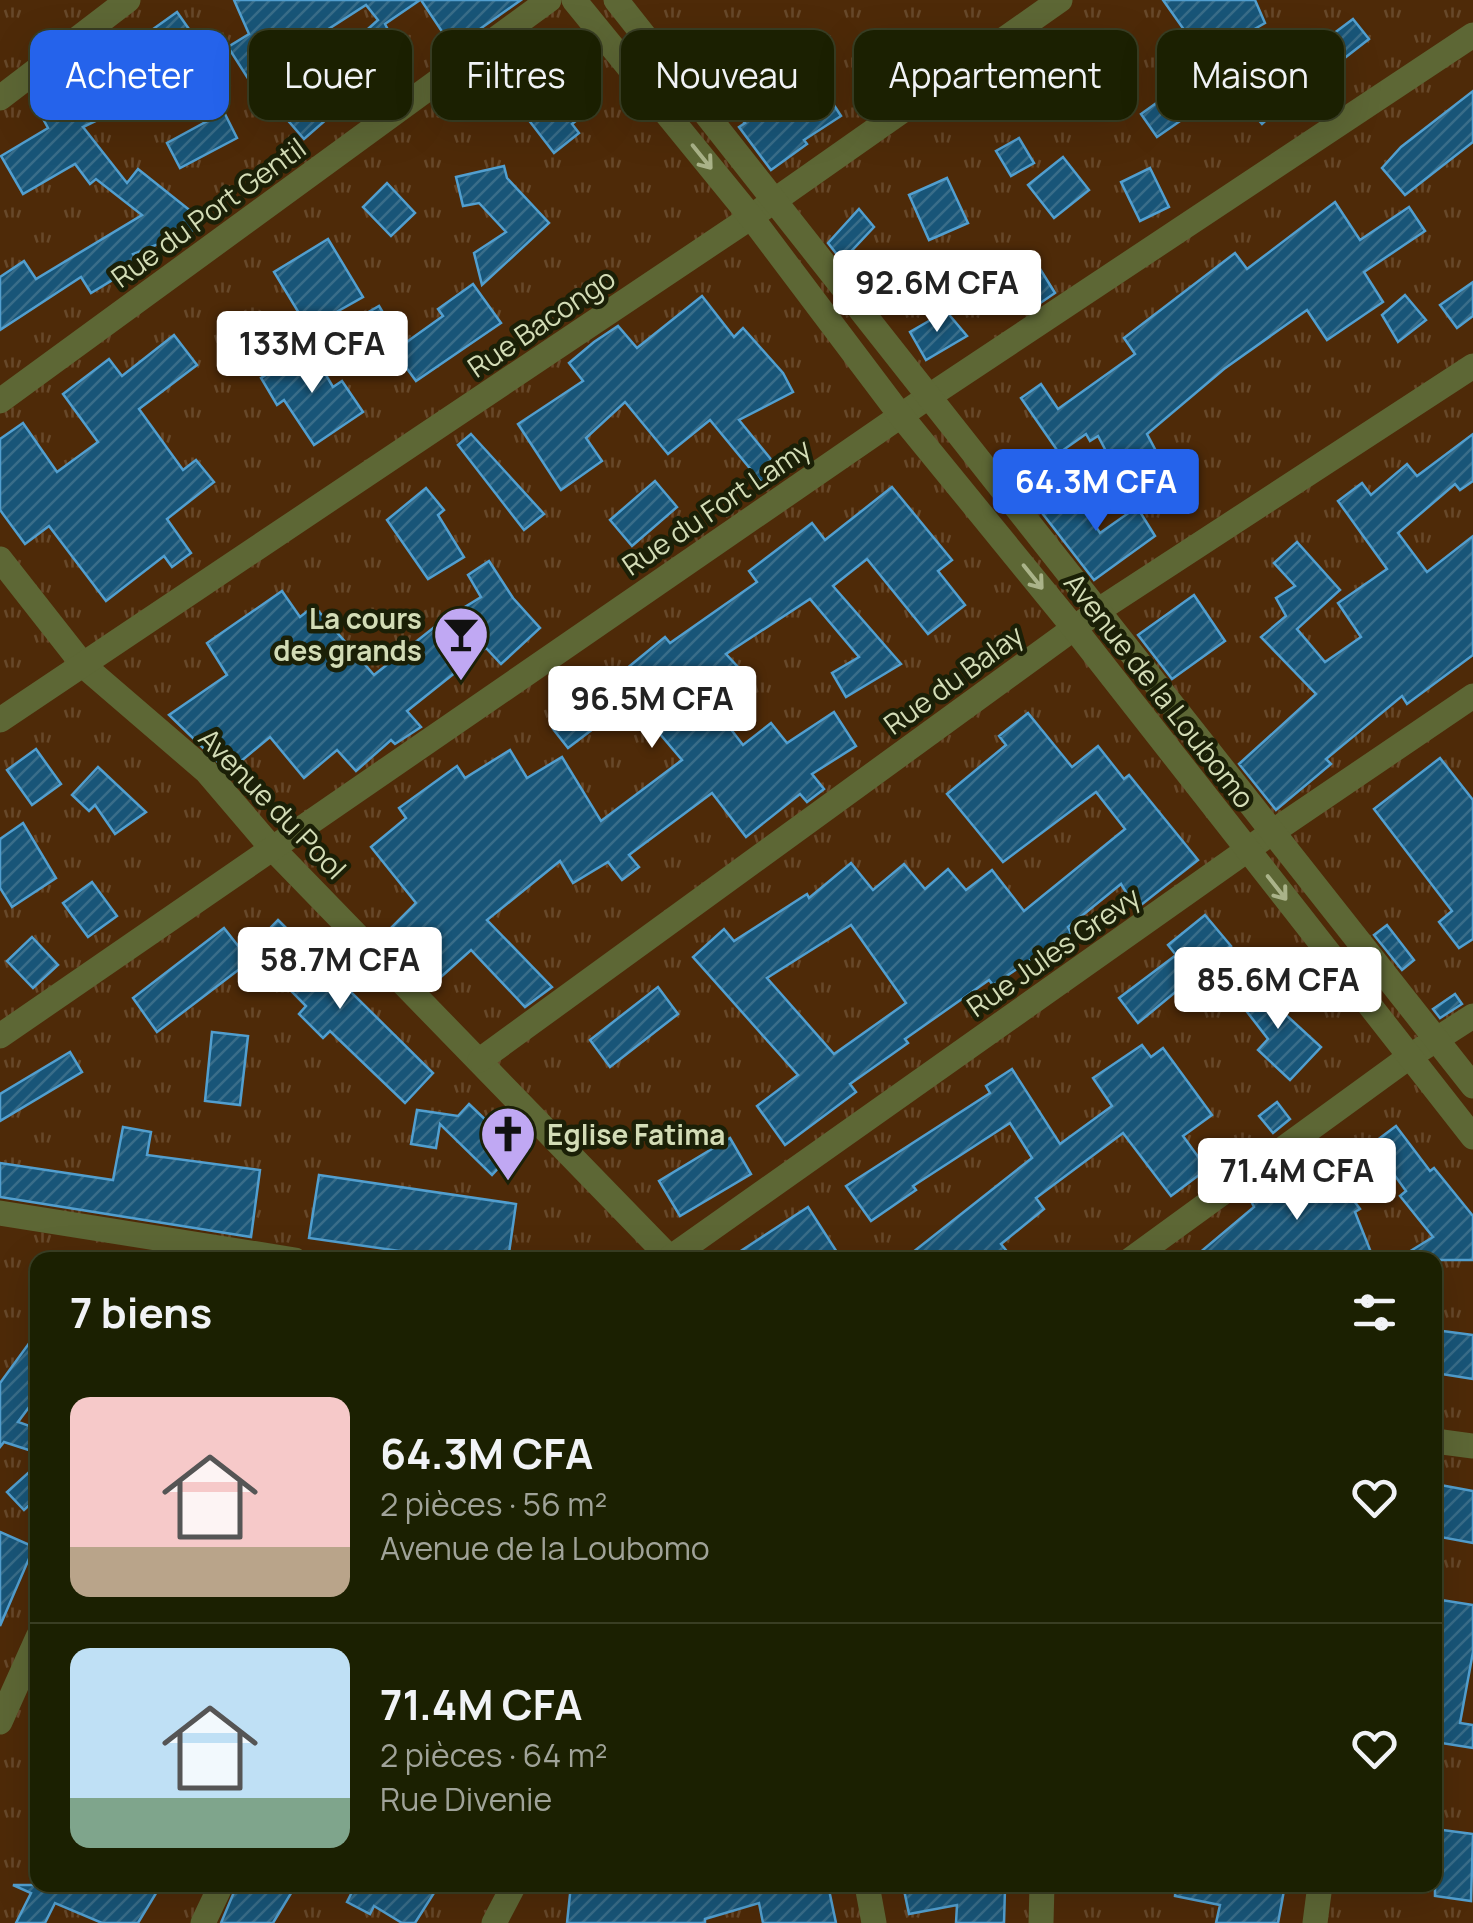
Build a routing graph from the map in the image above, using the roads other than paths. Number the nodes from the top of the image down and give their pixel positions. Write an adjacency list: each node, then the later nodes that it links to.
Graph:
1 (128, 0): 7 (street)
2 (549, 0): 12 (street, Rue du Port Gentil)
3 (574, 0): 9 (street, Avenue de la Loubomo, one-way to 9)
4 (616, 0): 8 (street, Avenue de la Loubomo)
5 (1060, 0): 8 (street, Rue Bacongo)
6 (1473, 35): 11 (street, Rue du Fort Lamy)
7 (0, 98)
8 (774, 200): 9 (street, Rue Bacongo); 11 (street, Avenue de la Loubomo)
9 (751, 217): 13 (street, Avenue de la Loubomo); 17 (street, Rue Bacongo)
10 (1473, 366): 15 (street, Rue du Balay)
11 (928, 396): 13 (street, Rue du Fort Lamy); 15 (street, Avenue de la Loubomo)
12 (0, 401)
13 (901, 416): 16 (street, Avenue de la Loubomo, one-way to 16); 21 (street, Rue du Fort Lamy)
14 (0, 559): 17 (street, Avenue du Pool)
15 (1099, 610): 16 (street, Rue du Balay); 20 (street, Avenue de la Loubomo)
16 (1074, 628): 22 (street, Avenue de la Loubomo); 27 (street, Rue du Balay)
17 (84, 666): 19 (street, Rue Bacongo); 21 (street, Avenue du Pool)
18 (1473, 696): 20 (street, Rue Jules Grevy)
19 (0, 720)
20 (1274, 831): 22 (street, Rue Jules Grevy); 25 (street, Avenue de la Loubomo)
21 (271, 847): 24 (street, Rue du Fort Lamy); 27 (street, Avenue du Pool)
22 (1247, 850): 26 (street, Avenue de la Loubomo, one-way to 26); 33 (street, Rue Jules Grevy)
23 (1473, 1016): 25 (street)
24 (0, 1036)
25 (1438, 1040): 26 (street); 28 (street, Avenue de la Loubomo)
26 (1409, 1057): 29 (street, Avenue de la Loubomo); 34 (street)
27 (480, 1060): 32 (street, Avenue du Pool)
28 (1473, 1086)
29 (1473, 1137)
30 (0, 1213): 31 (street)
31 (203, 1252)
32 (664, 1252)
33 (681, 1252)
34 (1141, 1252)
35 (1442, 1442): 36 (street)
36 (1473, 1446)
37 (30, 1655): 38 (street)
38 (0, 1722)
39 (217, 1892): 44 (street)
40 (510, 1892): 45 (street)
41 (868, 1892): 46 (street)
42 (1042, 1892): 47 (street)
43 (1319, 1892): 48 (street)
44 (203, 1923)
45 (494, 1923)
46 (874, 1923)
47 (1041, 1923)
48 (1315, 1923)

